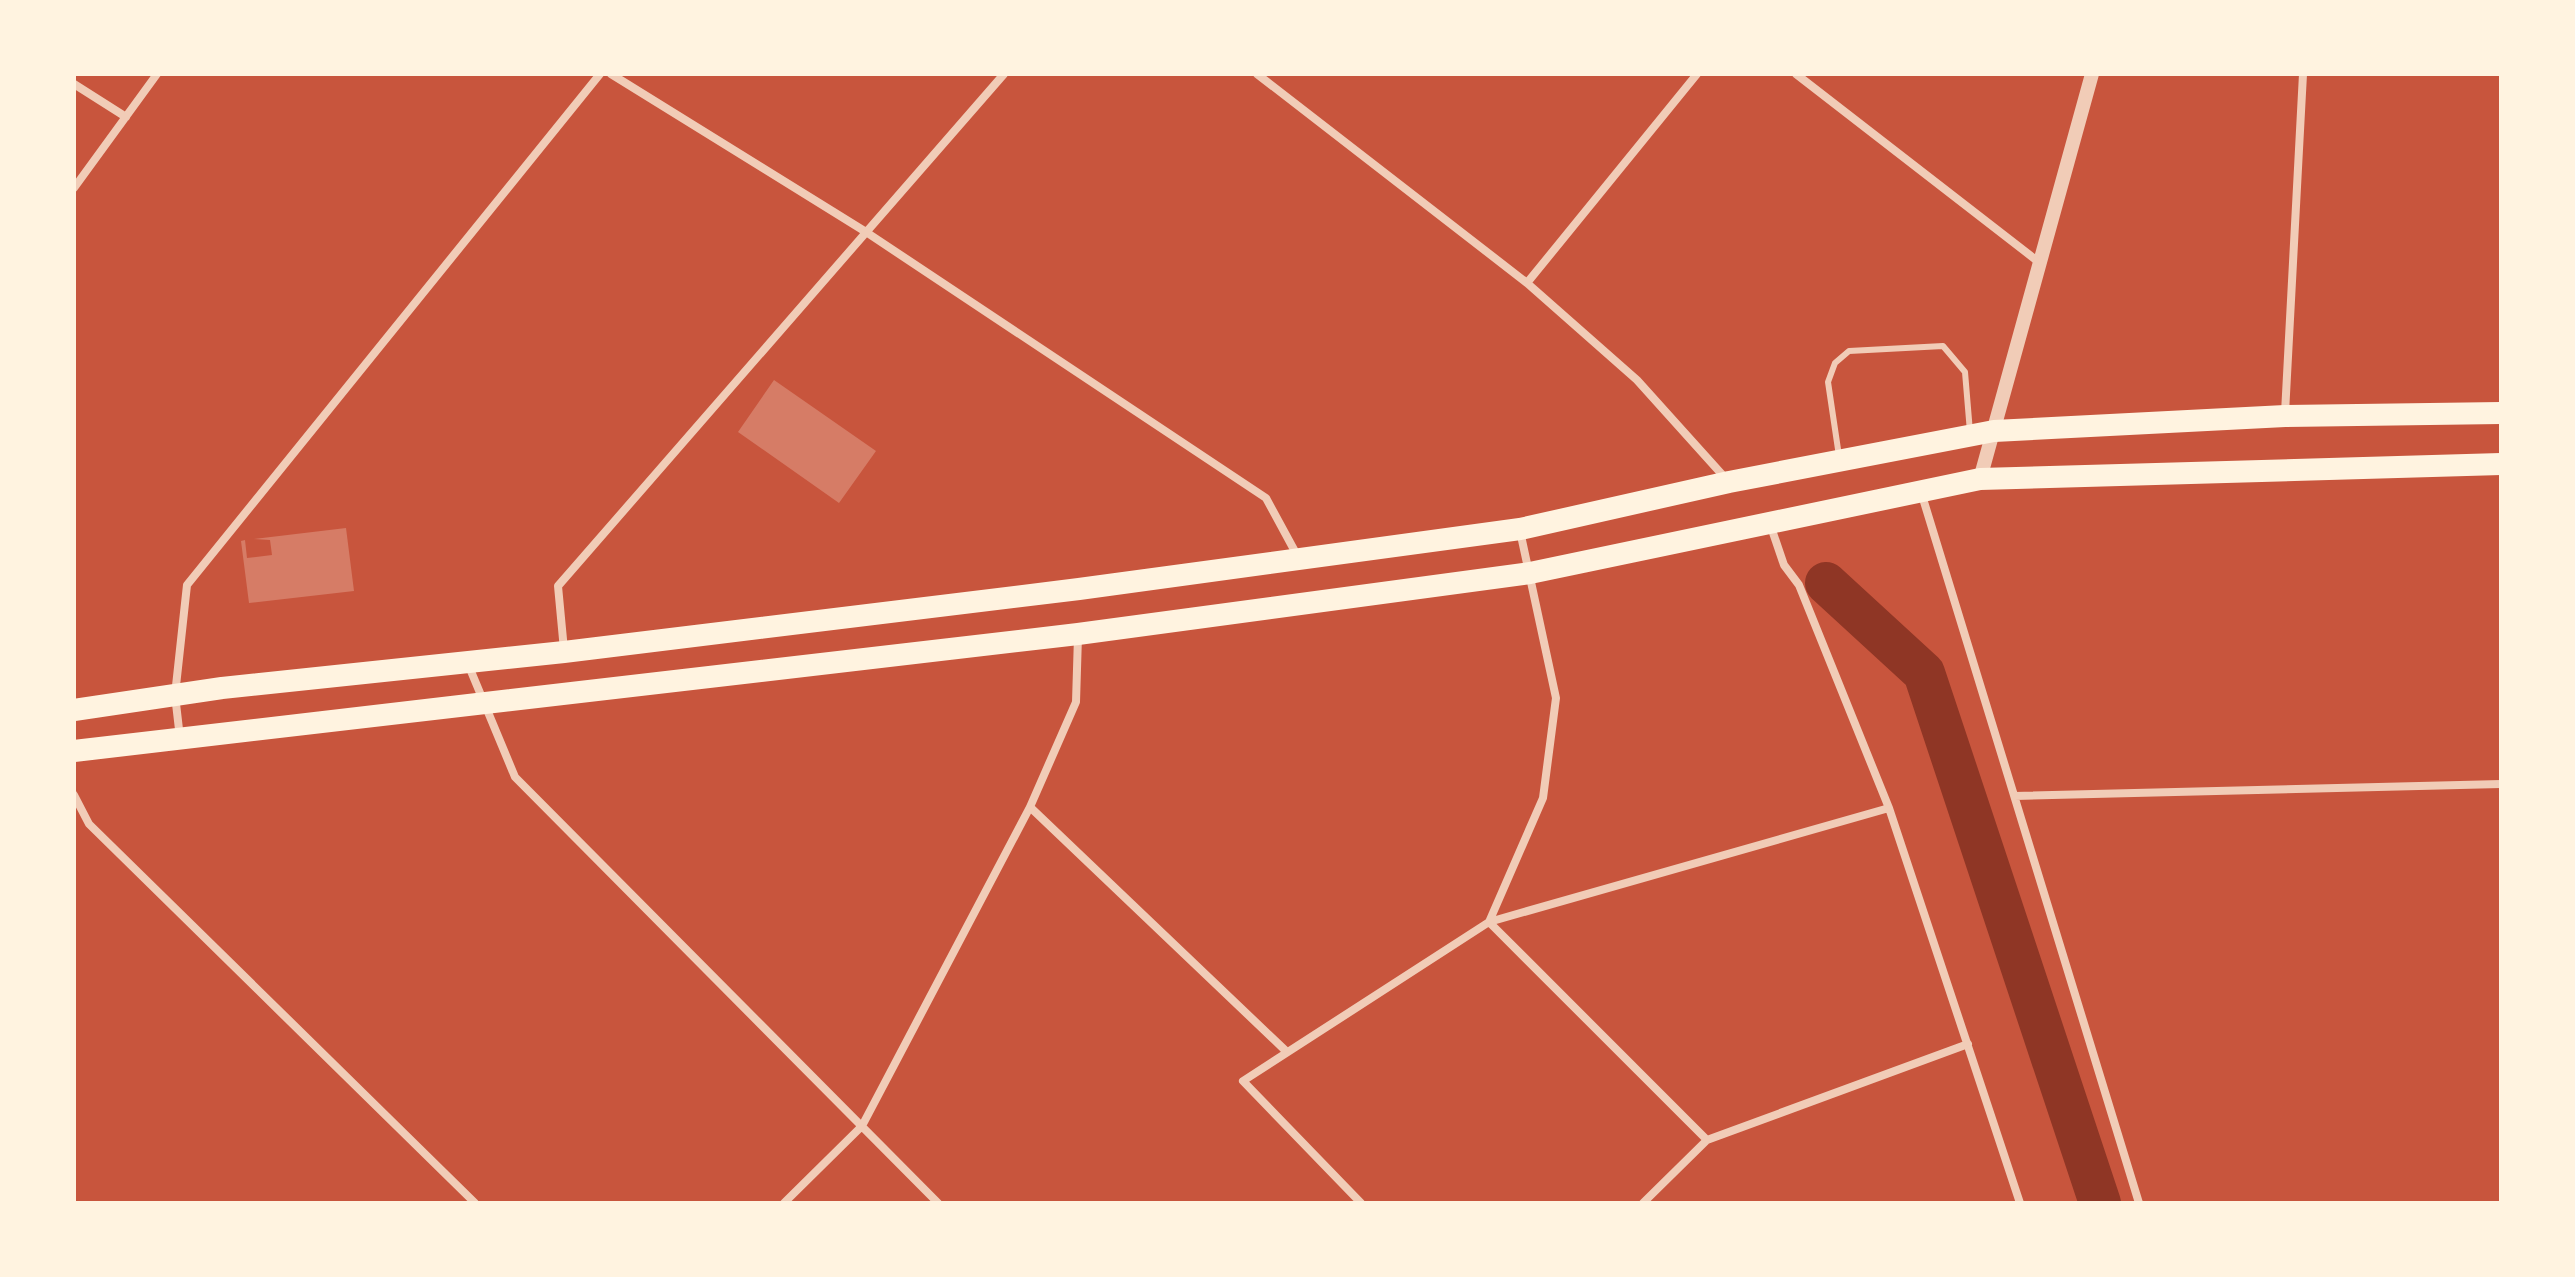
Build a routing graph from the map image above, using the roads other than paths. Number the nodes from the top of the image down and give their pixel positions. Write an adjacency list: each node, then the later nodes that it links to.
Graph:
1 (157, 74): 11 (street)
2 (600, 74): 32 (street)
3 (611, 74): 13 (street)
4 (1004, 74): 13 (street)
5 (1257, 74): 15 (street)
6 (1697, 74): 15 (street)
7 (1796, 74): 14 (street)
8 (2092, 74): 14 (street)
9 (2303, 74): 17 (street)
10 (74, 84): 11 (street)
11 (126, 117): 12 (street)
12 (74, 188)
13 (866, 232): 27 (street); 30 (street)
14 (2040, 263): 18 (street)
15 (1527, 283): 23 (street)
16 (2501, 413): 17 (highway)
17 (2285, 416): 18 (highway)
18 (1994, 431): 19 (highway); 22 (street)
19 (1970, 435): 20 (highway); 20 (lane)
20 (1840, 461): 23 (highway)
21 (2501, 464): 22 (highway)
22 (1980, 479): 24 (highway)
23 (1729, 482): 26 (highway)
24 (1921, 492): 25 (highway); 39 (street)
25 (1770, 523): 28 (highway); 41 (street)
26 (1520, 529): 27 (highway); 28 (street)
27 (1298, 558): 30 (highway)
28 (1530, 573): 29 (highway); 42 (street)
29 (1078, 634): 33 (highway); 40 (street)
30 (564, 652): 31 (highway)
31 (468, 662): 32 (highway); 33 (street)
32 (175, 695): 34 (highway); 35 (street)
33 (485, 705): 35 (highway); 45 (street)
34 (74, 710)
35 (180, 738): 36 (highway)
36 (74, 751)
37 (2501, 784): 39 (street)
38 (74, 795): 47 (street)
39 (2015, 796): 53 (street)
40 (1030, 807): 44 (street); 45 (street)
41 (1889, 808): 42 (street); 43 (street)
42 (1489, 922): 44 (street); 46 (street)
43 (1968, 1044): 46 (street); 52 (street)
44 (1287, 1052): 50 (street)
45 (862, 1126): 48 (street); 49 (street)
46 (1707, 1140): 51 (street)
47 (475, 1203)
48 (784, 1203)
49 (938, 1203)
50 (1361, 1203)
51 (1643, 1203)
52 (2020, 1203)
53 (2139, 1203)

